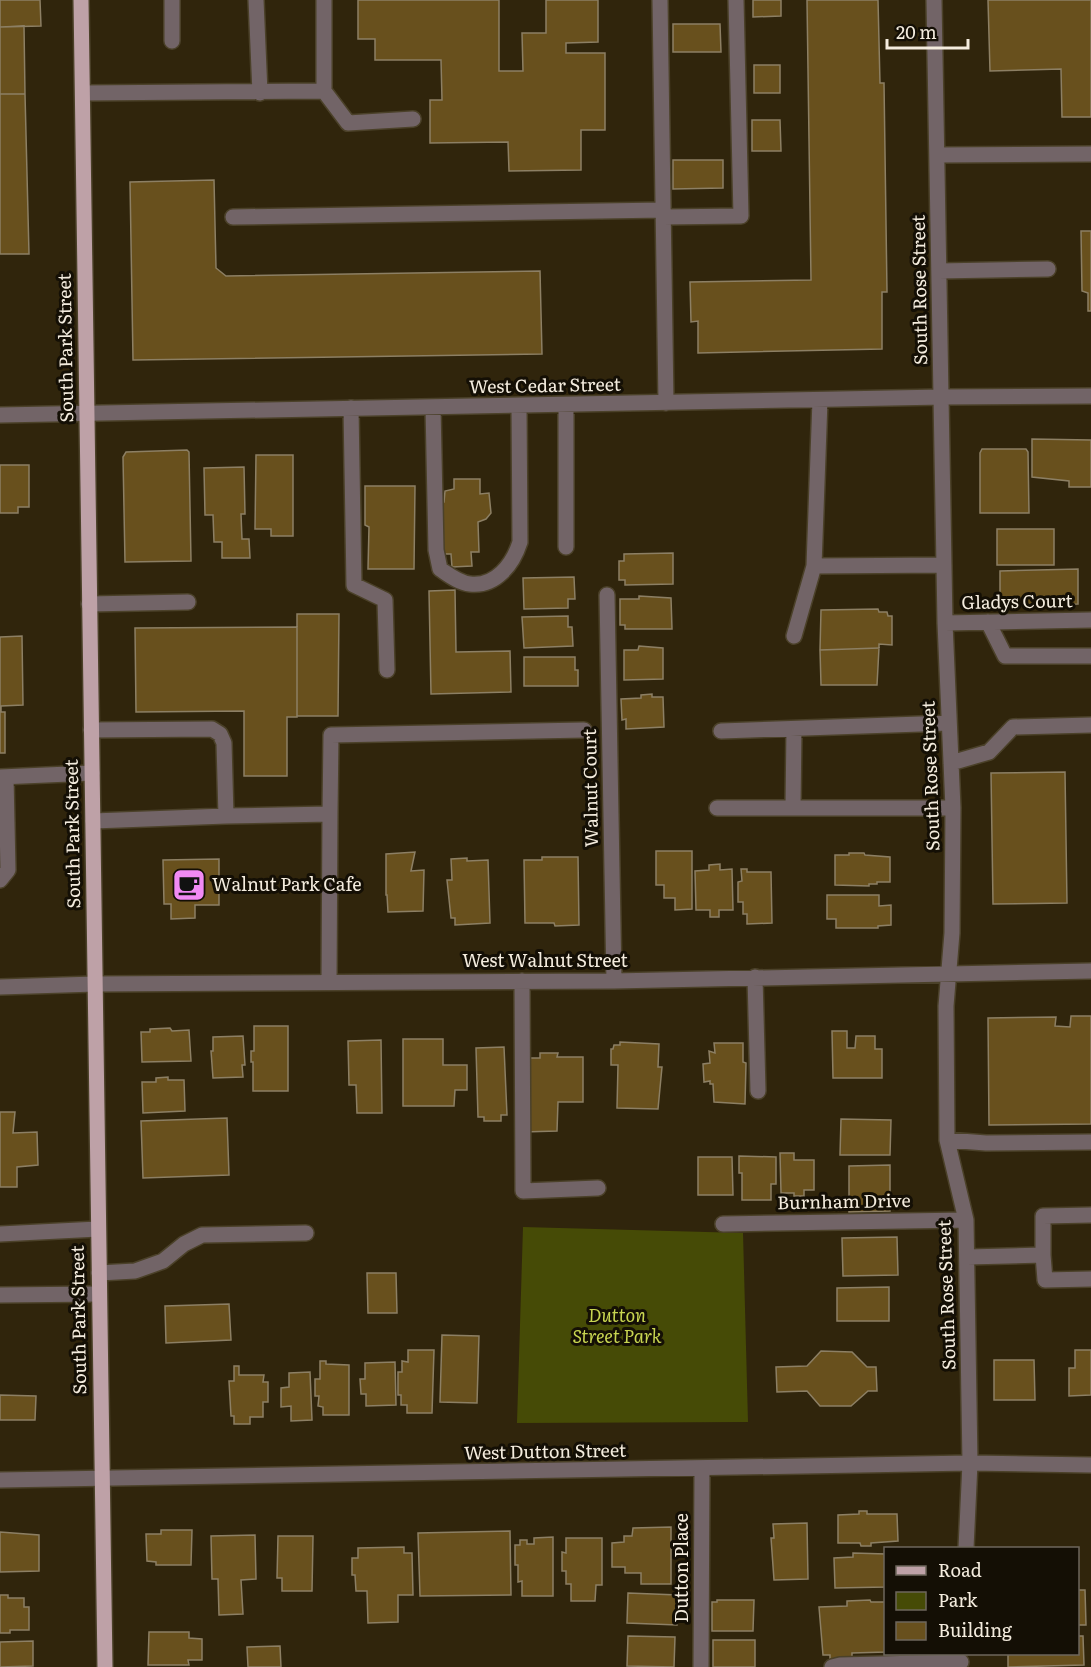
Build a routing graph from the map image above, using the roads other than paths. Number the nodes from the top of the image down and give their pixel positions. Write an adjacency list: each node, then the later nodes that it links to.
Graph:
1 (81, 0): 10 (main road, South Park Street)
2 (172, 0): 8 (street)
3 (256, 0): 11 (street)
4 (324, 0): 9 (street)
5 (660, 0): 15 (street)
6 (736, 0): 15 (street)
7 (934, 0): 14 (street, South Rose Street)
8 (172, 41)
9 (324, 91): 11 (street); 12 (street)
10 (83, 93): 11 (street); 27 (main road, South Park Street)
11 (260, 93)
12 (413, 119)
13 (1091, 154): 14 (street)
14 (937, 155): 18 (street, South Rose Street)
15 (663, 214): 16 (street); 22 (street)
16 (233, 217)
17 (1048, 269): 18 (street)
18 (939, 271): 20 (street, South Rose Street)
19 (1091, 396): 20 (street, West Cedar Street)
20 (942, 397): 21 (street, West Cedar Street); 30 (street, South Rose Street)
21 (820, 400): 22 (street, West Cedar Street); 31 (street)
22 (666, 403): 23 (street, West Cedar Street)
23 (566, 405): 24 (street, West Cedar Street); 29 (street)
24 (519, 406): 25 (street, West Cedar Street); 25 (street)
25 (433, 407): 26 (street, West Cedar Street)
26 (351, 408): 27 (street, West Cedar Street); 40 (street)
27 (86, 413): 28 (street, West Cedar Street); 34 (main road, South Park Street)
28 (0, 414)
29 (566, 547)
30 (944, 565): 31 (street); 37 (street, South Rose Street)
31 (814, 566): 38 (street)
32 (607, 595): 61 (street, Walnut Court)
33 (188, 602): 34 (street)
34 (89, 604): 44 (main road, South Park Street)
35 (1091, 620): 36 (street, Gladys Court)
36 (988, 622): 37 (street, Gladys Court); 39 (street)
37 (945, 623): 41 (street, South Rose Street)
38 (794, 636)
39 (1091, 656)
40 (387, 670)
41 (949, 723): 43 (street); 47 (street, South Rose Street)
42 (1091, 725): 47 (street)
43 (794, 729): 46 (street); 50 (street)
44 (91, 730): 48 (main road, South Park Street); 54 (street)
45 (584, 730): 53 (street)
46 (721, 731)
47 (951, 763): 52 (street, South Rose Street)
48 (92, 773): 49 (street); 55 (main road, South Park Street)
49 (3, 777): 56 (street)
50 (793, 807): 51 (street); 52 (street)
51 (717, 808)
52 (954, 808): 58 (street, South Rose Street)
53 (330, 814): 54 (street); 62 (street)
54 (226, 816): 55 (street)
55 (93, 821): 63 (main road, South Park Street)
56 (0, 880)
57 (1091, 971): 58 (street, West Walnut Street)
58 (949, 973): 59 (street, West Walnut Street); 66 (street, South Rose Street)
59 (755, 977): 61 (street, West Walnut Street); 65 (street)
60 (522, 981): 61 (street, West Walnut Street); 62 (street, West Walnut Street); 68 (street)
61 (614, 981)
62 (329, 982): 63 (street, West Walnut Street)
63 (95, 984): 64 (street, West Walnut Street); 72 (main road, South Park Street)
64 (0, 987)
65 (758, 1091)
66 (947, 1140): 67 (street); 70 (street, South Rose Street)
67 (1091, 1142)
68 (598, 1188)
69 (1091, 1215): 75 (street)
70 (966, 1220): 71 (street, Burnham Drive); 76 (street, South Rose Street)
71 (723, 1224)
72 (98, 1229): 74 (street); 77 (main road, South Park Street)
73 (306, 1233): 77 (street)
74 (0, 1234)
75 (1043, 1255): 76 (street); 78 (street)
76 (967, 1257): 81 (street, South Rose Street)
77 (99, 1273): 79 (main road, South Park Street)
78 (1091, 1280)
79 (99, 1294): 80 (street); 84 (main road, South Park Street)
80 (0, 1295)
81 (970, 1463): 82 (street, West Dutton Street); 83 (street, West Dutton Street); 86 (street, South Rose Street)
82 (1091, 1465)
83 (702, 1469): 84 (street, West Dutton Street); 89 (street, Dutton Place)
84 (101, 1479): 85 (street, West Dutton Street); 88 (main road, South Park Street)
85 (0, 1480)
86 (966, 1547)
87 (961, 1661): 90 (street)
88 (105, 1667)
89 (701, 1667)
90 (832, 1667)

